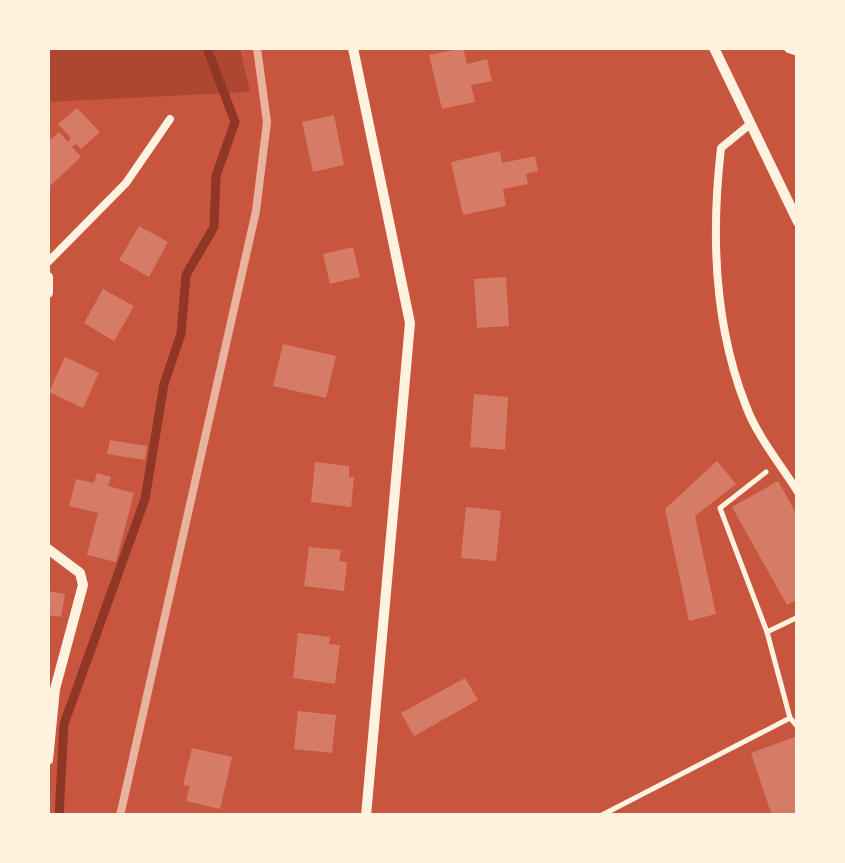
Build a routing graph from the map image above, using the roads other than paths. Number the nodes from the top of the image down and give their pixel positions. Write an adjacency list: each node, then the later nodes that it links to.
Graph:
1 (353, 48): 14 (street)
2 (714, 48): 6 (street)
3 (789, 48): 4 (street)
4 (798, 51)
5 (170, 119): 8 (lane)
6 (749, 125): 7 (street); 11 (lane)
7 (798, 222)
8 (48, 262)
9 (48, 276): 10 (street)
10 (48, 293)
11 (798, 492)
12 (48, 548): 13 (street)
13 (48, 760)
14 (366, 816)

